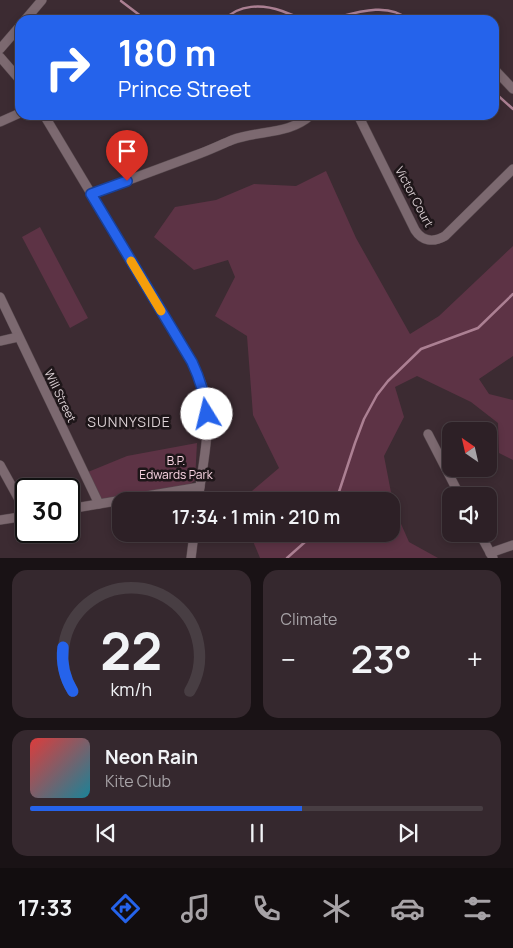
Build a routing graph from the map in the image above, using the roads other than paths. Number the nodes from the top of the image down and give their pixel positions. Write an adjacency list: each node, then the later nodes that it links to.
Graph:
1 (42, 0): 2 (street)
2 (29, 15)
3 (15, 32): 4 (street)
4 (0, 49)
5 (0, 57): 6 (street)
6 (15, 74)
7 (499, 77): 8 (street)
8 (513, 89)
9 (15, 115): 13 (street)
10 (47, 120): 15 (street)
11 (305, 120): 15 (street)
12 (360, 120): 14 (street, Victor Court)
13 (0, 122)
14 (513, 170)
15 (91, 194): 21 (street)
16 (0, 297): 17 (street, Will Street)
17 (18, 337): 18 (street); 25 (street, Will Street)
18 (0, 340)
19 (428, 434): 22 (street)
20 (0, 465): 23 (street)
21 (200, 487): 24 (street); 25 (street)
22 (455, 487)
23 (15, 492)
24 (199, 492)
25 (99, 504): 26 (street)
26 (80, 507)
27 (15, 518): 28 (street)
28 (0, 520)
29 (193, 542): 33 (street)
30 (484, 542): 32 (street)
31 (513, 545): 32 (street)
32 (492, 556)
33 (191, 558)

